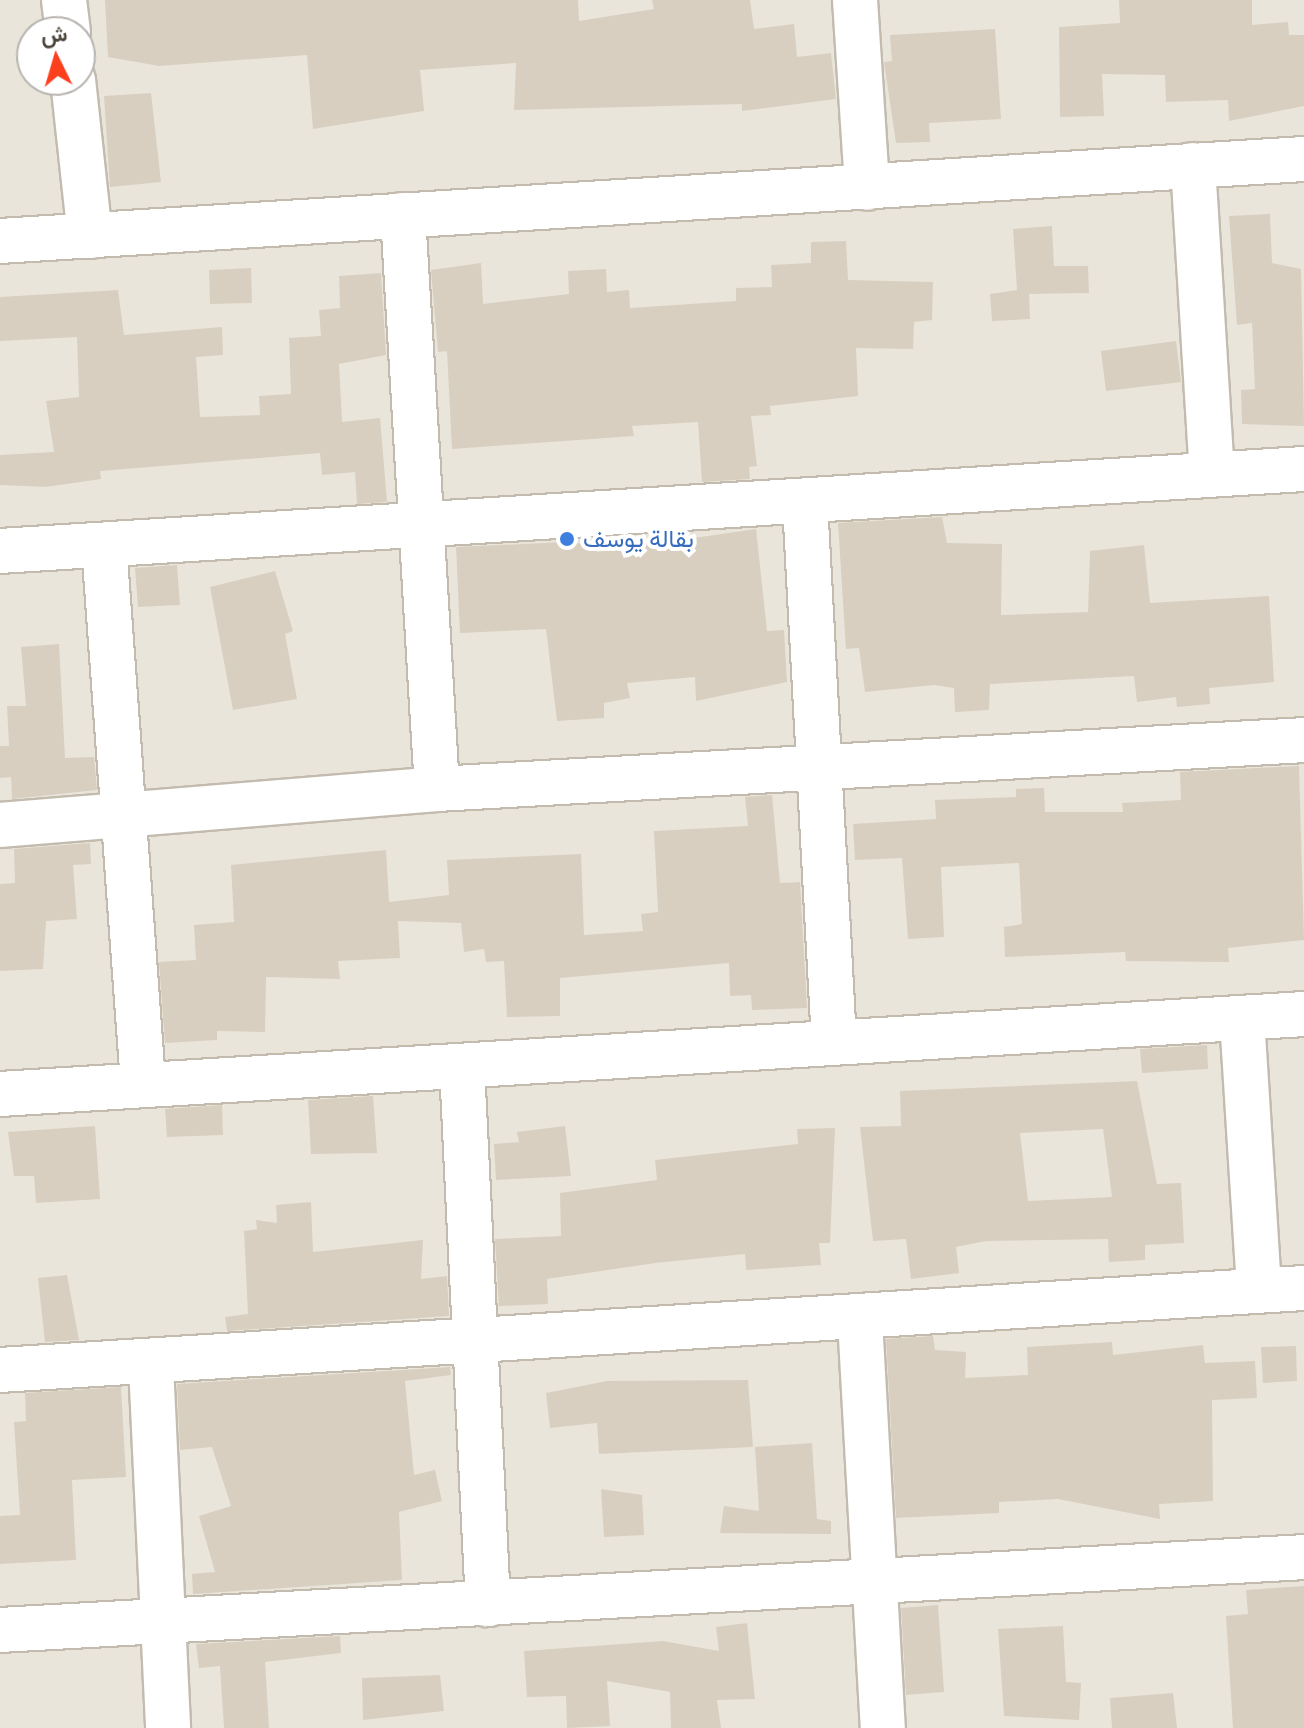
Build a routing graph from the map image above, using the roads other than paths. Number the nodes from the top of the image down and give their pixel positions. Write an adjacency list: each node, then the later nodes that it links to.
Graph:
1 (855, 0): 5 (street)
2 (75, 96): 7 (street)
3 (1304, 159): 4 (street)
4 (1193, 165): 5 (street); 10 (street)
5 (867, 188): 6 (street)
6 (403, 215): 7 (street); 12 (street)
7 (90, 236): 8 (street)
8 (0, 241)
9 (1304, 469): 10 (street)
10 (1212, 474): 11 (street)
11 (805, 503): 12 (street); 16 (street)
12 (421, 521): 13 (street); 17 (street)
13 (104, 545): 14 (street); 18 (street)
14 (0, 551)
15 (1304, 740): 16 (street)
16 (817, 768): 17 (street); 22 (street)
17 (437, 789): 18 (street)
18 (123, 816): 19 (street); 24 (street)
19 (0, 825)
20 (1304, 1014): 21 (street)
21 (1242, 1018): 22 (street); 27 (street)
22 (834, 1042): 23 (street)
23 (462, 1067): 24 (street); 29 (street)
24 (143, 1083): 25 (street)
25 (0, 1094)
26 (1304, 1288): 27 (street)
27 (1259, 1290): 28 (street)
28 (860, 1320): 29 (street); 33 (street)
29 (478, 1344): 30 (street); 34 (street)
30 (151, 1365): 31 (street); 35 (street)
31 (0, 1370)
32 (1304, 1557): 33 (street)
33 (877, 1585): 34 (street); 38 (street)
34 (488, 1604): 35 (street)
35 (162, 1621): 36 (street); 37 (street)
36 (0, 1630)
37 (168, 1728)
38 (883, 1728)

